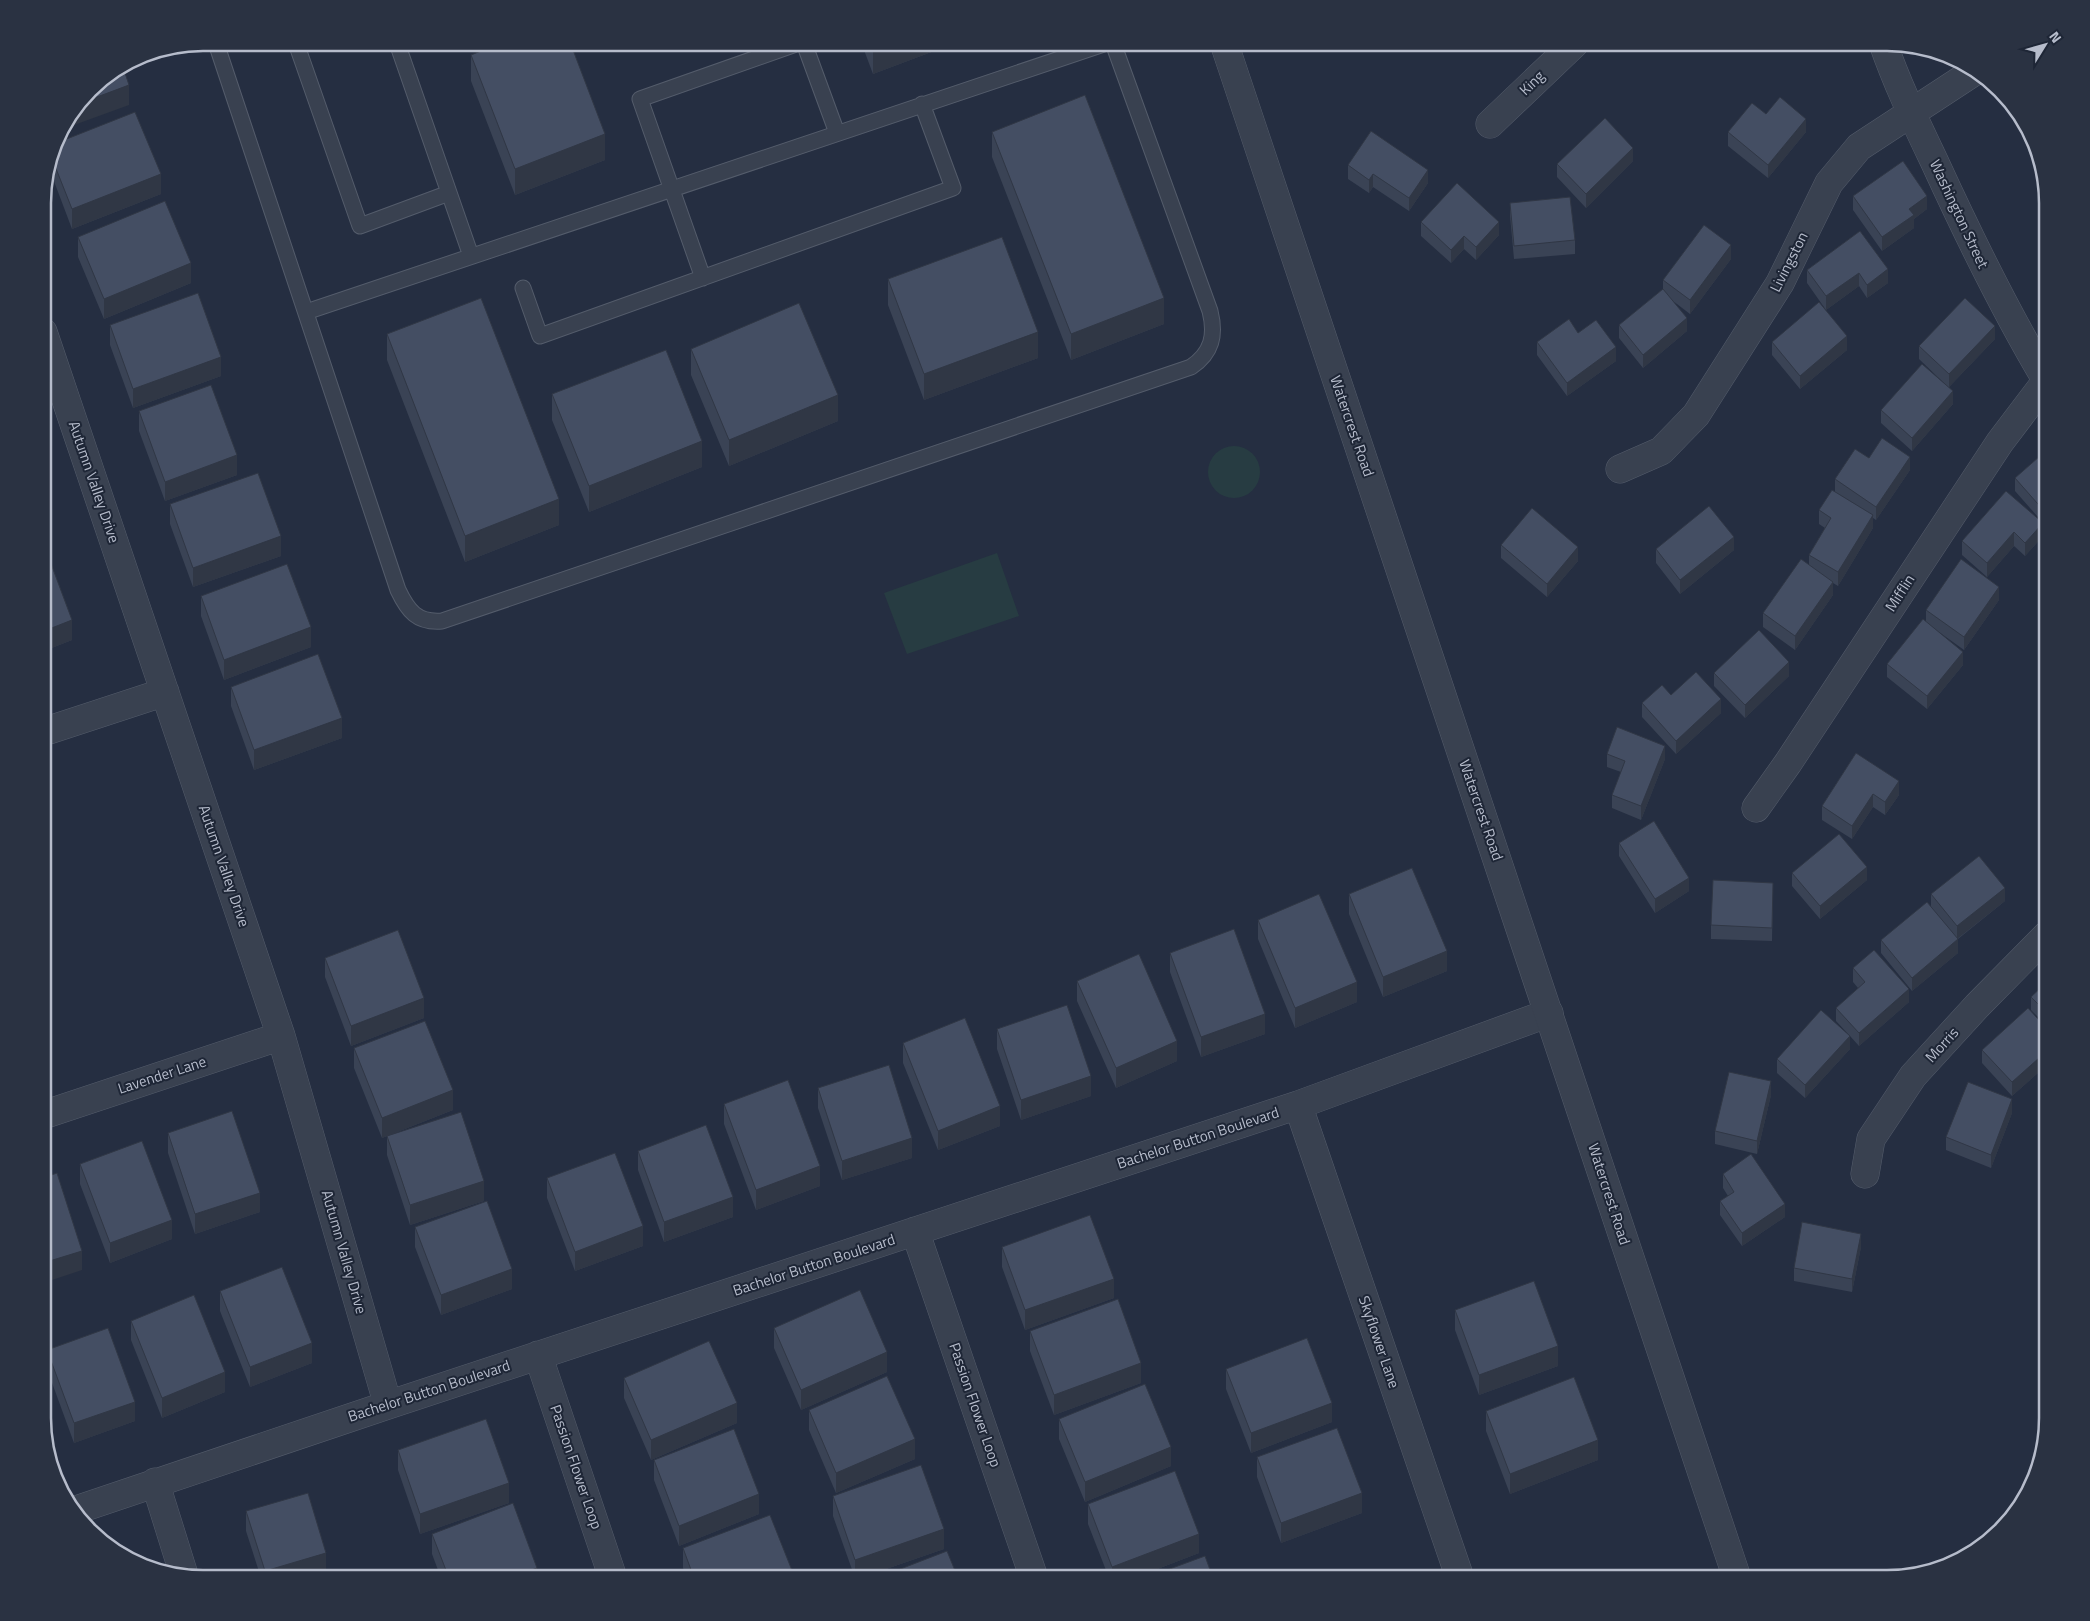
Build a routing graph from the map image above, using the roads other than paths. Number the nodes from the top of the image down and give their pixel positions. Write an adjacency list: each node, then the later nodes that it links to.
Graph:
1 (219, 51): 21 (lane)
2 (299, 51): 17 (lane)
3 (400, 51): 17 (lane)
4 (773, 51): 16 (lane)
5 (807, 51): 15 (lane)
6 (1080, 51): 12 (lane)
7 (1115, 51): 21 (lane)
8 (1227, 51): 30 (street, Watercrest Road)
9 (1566, 51): 14 (street, King)
10 (1887, 51): 13 (street, Washington Street)
11 (1968, 75): 13 (street, Livingston)
12 (922, 104): 15 (lane); 19 (lane)
13 (1911, 112): 23 (street, Washington Street); 25 (street, Livingston)
14 (1490, 124)
15 (836, 133): 16 (lane)
16 (672, 188): 18 (lane); 19 (lane)
17 (449, 193): 18 (lane)
18 (470, 256): 21 (lane)
19 (703, 278): 20 (lane)
20 (523, 288)
21 (306, 312)
22 (52, 361): 26 (street, Autumn Valley Drive)
23 (2039, 366)
24 (2039, 391): 28 (street, Mifflin)
25 (1620, 469)
26 (165, 692): 27 (street); 31 (street, Autumn Valley Drive)
27 (52, 729)
28 (1756, 808)
29 (2039, 945): 34 (street, Morris)
30 (1549, 1013): 32 (street, Bachelor Button Boulevard); 44 (street, Watercrest Road)
31 (281, 1036): 33 (street, Lavender Lane); 37 (street, Autumn Valley Drive)
32 (1298, 1105): 35 (street, Bachelor Button Boulevard); 43 (street, Skyflower Lane)
33 (52, 1112)
34 (1866, 1174)
35 (915, 1231): 36 (street, Bachelor Button Boulevard); 42 (street, Passion Flower Loop)
36 (538, 1355): 37 (street, Bachelor Button Boulevard); 41 (street, Passion Flower Loop)
37 (388, 1405): 38 (street, Bachelor Button Boulevard)
38 (155, 1482): 39 (street, Bachelor Button Boulevard); 40 (street)
39 (82, 1508)
40 (182, 1568)
41 (610, 1570)
42 (1031, 1570)
43 (1457, 1570)
44 (1734, 1570)

